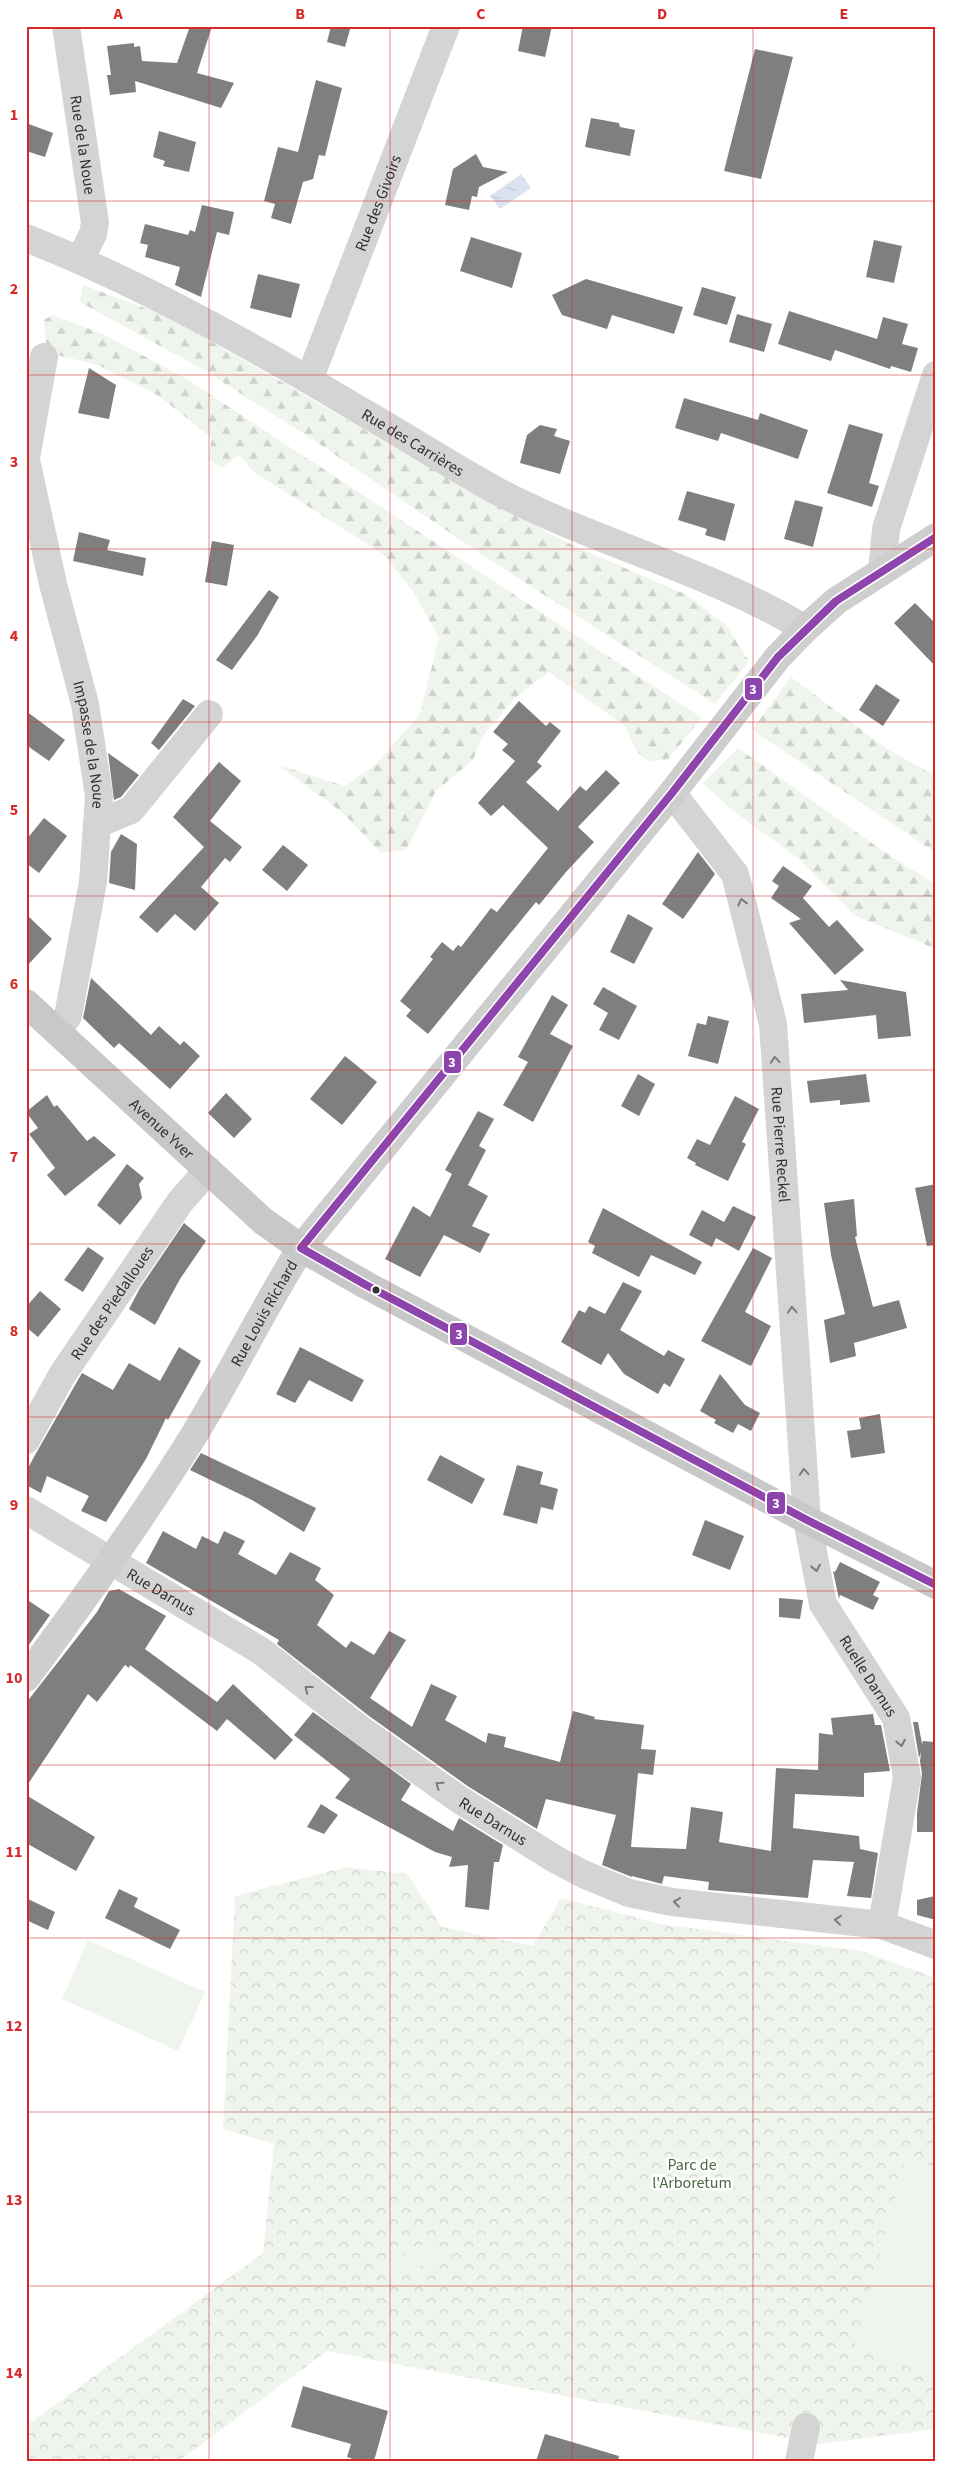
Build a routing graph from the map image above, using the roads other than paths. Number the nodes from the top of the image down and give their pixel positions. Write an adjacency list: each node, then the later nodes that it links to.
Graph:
1 (66, 26): 4 (street, Rue de la Noue)
2 (446, 26): 7 (street, Rue des Givoirs)
3 (26, 238): 4 (street, Rue des Carrières)
4 (80, 260): 7 (street, Rue des Carrières)
5 (44, 357): 8 (street, Impasse de la Noue)
6 (936, 375): 10 (street)
7 (309, 380): 11 (street, Rue des Carrières)
8 (26, 459): 14 (street, Impasse de la Noue)
9 (936, 537): 10 (main road, Rue Louis Richard)
10 (882, 571): 11 (main road, Rue Louis Richard)
11 (805, 629): 13 (main road, Rue Louis Richard)
12 (209, 714): 14 (street)
13 (672, 793): 18 (main road, Rue Louis Richard); 21 (street, Rue Pierre Reckel, one-way to 13)
14 (97, 824): 16 (street, Impasse de la Noue)
15 (26, 1003): 16 (main road, Avenue Yver)
16 (57, 1031): 17 (main road, Avenue Yver)
17 (208, 1170): 18 (main road, Avenue Yver); 19 (street, Rue des Piedalloues)
18 (301, 1248): 21 (main road, Avenue Yver); 22 (main road, Rue Louis Richard)
19 (26, 1440)
20 (26, 1510): 22 (street, Rue Darnus)
21 (807, 1520): 23 (main road, Avenue Yver); 25 (street, Ruelle Darnus, one-way to 25)
22 (110, 1559): 24 (main road, Rue Louis Richard); 25 (street, Rue Darnus, one-way to 22)
23 (936, 1585)
24 (26, 1678)
25 (882, 1925): 26 (street, Rue Darnus)
26 (936, 1945)
27 (806, 2427): 28 (street)
28 (798, 2461)

